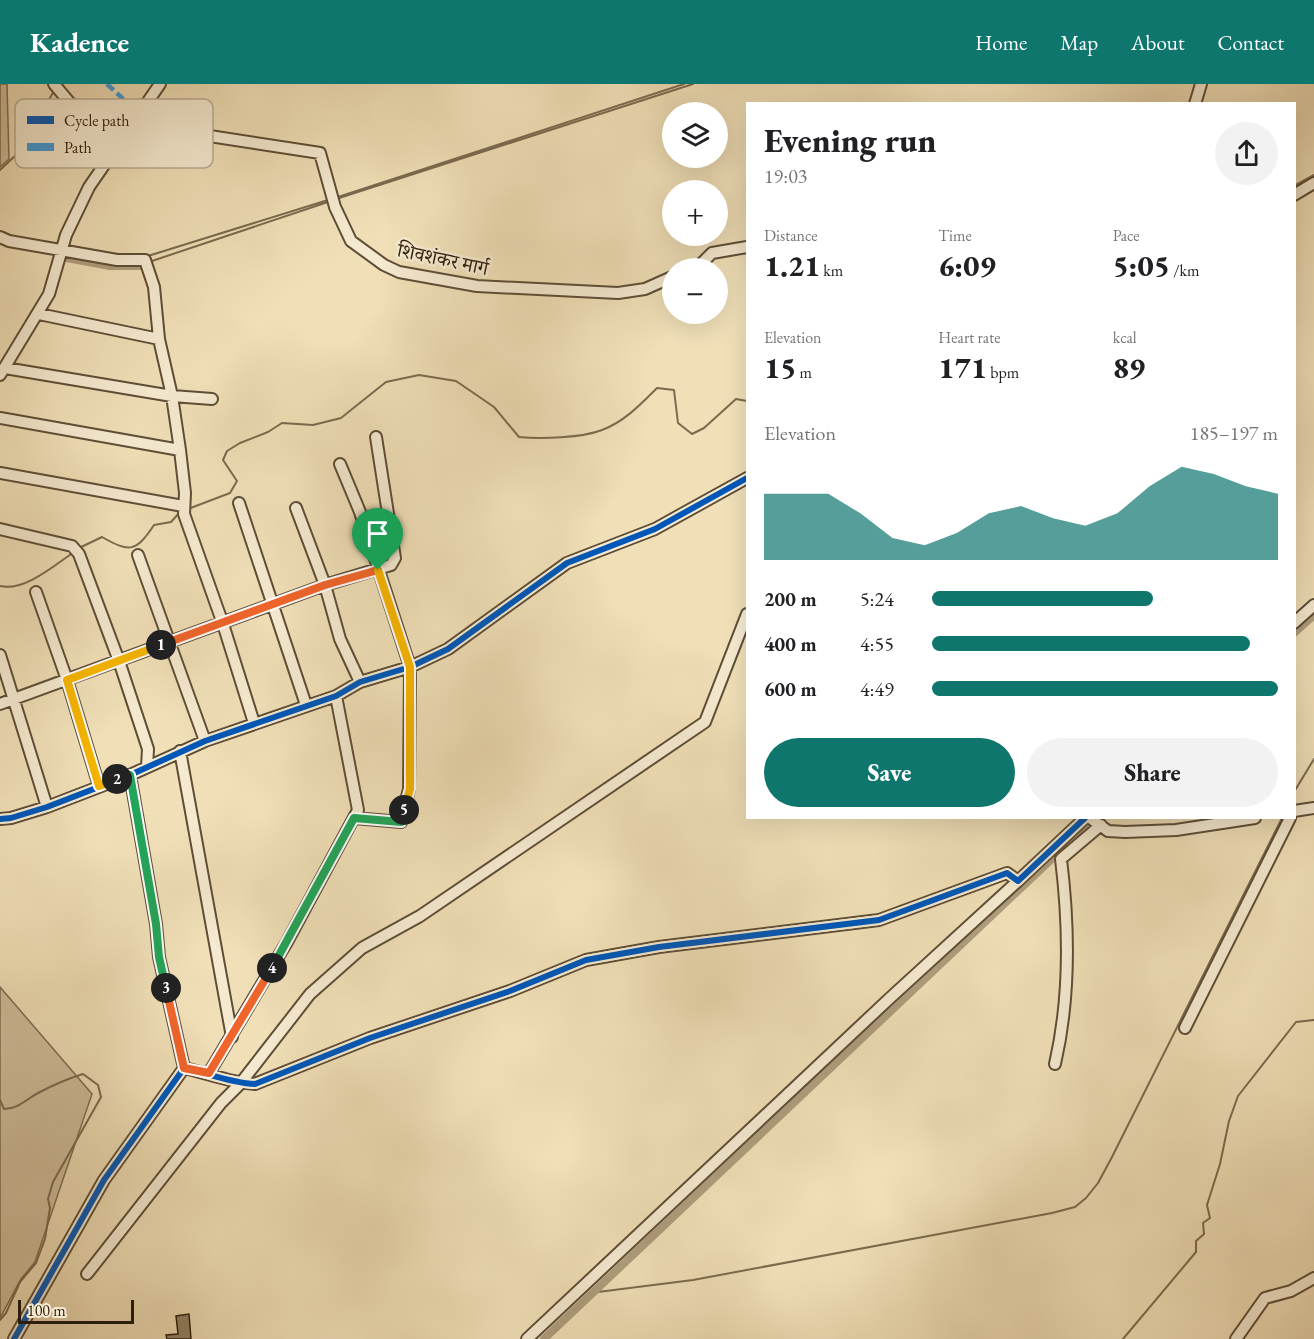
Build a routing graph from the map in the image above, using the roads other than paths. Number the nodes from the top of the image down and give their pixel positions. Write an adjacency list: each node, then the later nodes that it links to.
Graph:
1 (160, 84): 3 (street)
2 (1201, 84): 4 (street)
3 (150, 99)
4 (1196, 102)
5 (213, 136): 13 (street, शिवशंकर मार्ग)
6 (102, 168): 11 (street)
7 (1314, 183): 8 (street)
8 (1296, 194)
9 (0, 237): 11 (street)
10 (746, 247): 12 (street)
11 (62, 250): 14 (street); 15 (street)
12 (707, 258)
13 (662, 281)
14 (39, 314): 15 (street); 16 (street)
15 (159, 339): 17 (street)
16 (3, 372): 17 (street)
17 (172, 396): 18 (street); 21 (street)
18 (212, 399)
19 (0, 418): 21 (street)
20 (376, 438): 30 (street)
21 (180, 450): 27 (street)
22 (340, 464): 30 (street)
23 (0, 473): 27 (street)
24 (746, 479): 41 (street)
25 (239, 503): 33 (street)
26 (296, 508): 31 (street)
27 (183, 510): 37 (street)
28 (0, 529): 40 (street)
29 (138, 555): 38 (street)
30 (378, 570): 31 (street); 41 (street)
31 (325, 585): 33 (street); 43 (street)
32 (36, 592): 42 (street)
33 (273, 605): 37 (street); 47 (street)
34 (1314, 605): 36 (street)
35 (746, 617): 69 (street)
36 (1296, 621)
37 (223, 624): 38 (street); 48 (street)
38 (171, 642): 40 (street); 49 (street)
39 (0, 655): 45 (street)
40 (119, 661): 42 (street); 51 (street)
41 (410, 667): 43 (street); 57 (street)
42 (67, 680): 45 (street); 53 (street)
43 (360, 682): 44 (street)
44 (336, 696): 47 (street); 57 (street)
45 (15, 700): 46 (street); 54 (street)
46 (0, 704)
47 (306, 705): 48 (street)
48 (254, 723): 49 (street)
49 (205, 741): 50 (street)
50 (180, 751): 51 (street); 65 (street)
51 (147, 767): 52 (street)
52 (130, 775): 53 (street); 67 (street)
53 (99, 786): 54 (street)
54 (47, 807): 58 (street)
55 (1314, 808): 56 (street)
56 (1296, 811)
57 (354, 818): 65 (street)
58 (0, 819)
59 (1084, 819): 63 (street)
60 (1248, 819): 62 (street)
61 (1290, 819): 64 (street)
62 (1095, 821): 66 (street)
63 (1018, 880): 69 (street); 73 (street)
64 (1185, 1028)
65 (232, 1037): 68 (street)
66 (1055, 1064)
67 (184, 1068): 68 (street); 72 (street)
68 (209, 1073): 69 (street)
69 (240, 1084): 70 (street)
70 (87, 1274)
71 (1314, 1278): 74 (street)
72 (14, 1339)
73 (527, 1339)
74 (1236, 1339)

